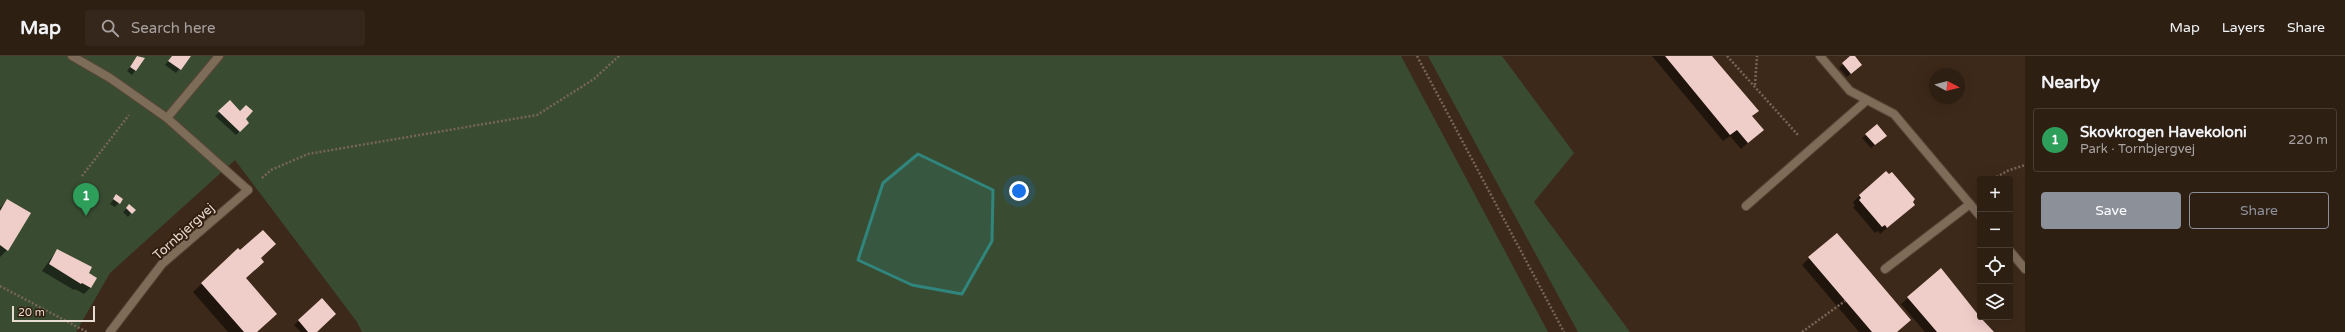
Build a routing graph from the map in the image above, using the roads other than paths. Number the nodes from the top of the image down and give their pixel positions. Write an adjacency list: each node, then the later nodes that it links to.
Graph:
1 (72, 56): 5 (street)
2 (219, 56): 5 (street)
3 (1820, 56): 4 (street)
4 (1867, 100): 6 (street); 7 (street)
5 (166, 118): 12 (street, Tornbjergvej)
6 (1970, 204): 8 (street); 10 (street)
7 (1746, 206)
8 (1977, 212)
9 (2013, 255): 11 (street)
10 (1885, 269)
11 (2025, 269)
12 (110, 332)

